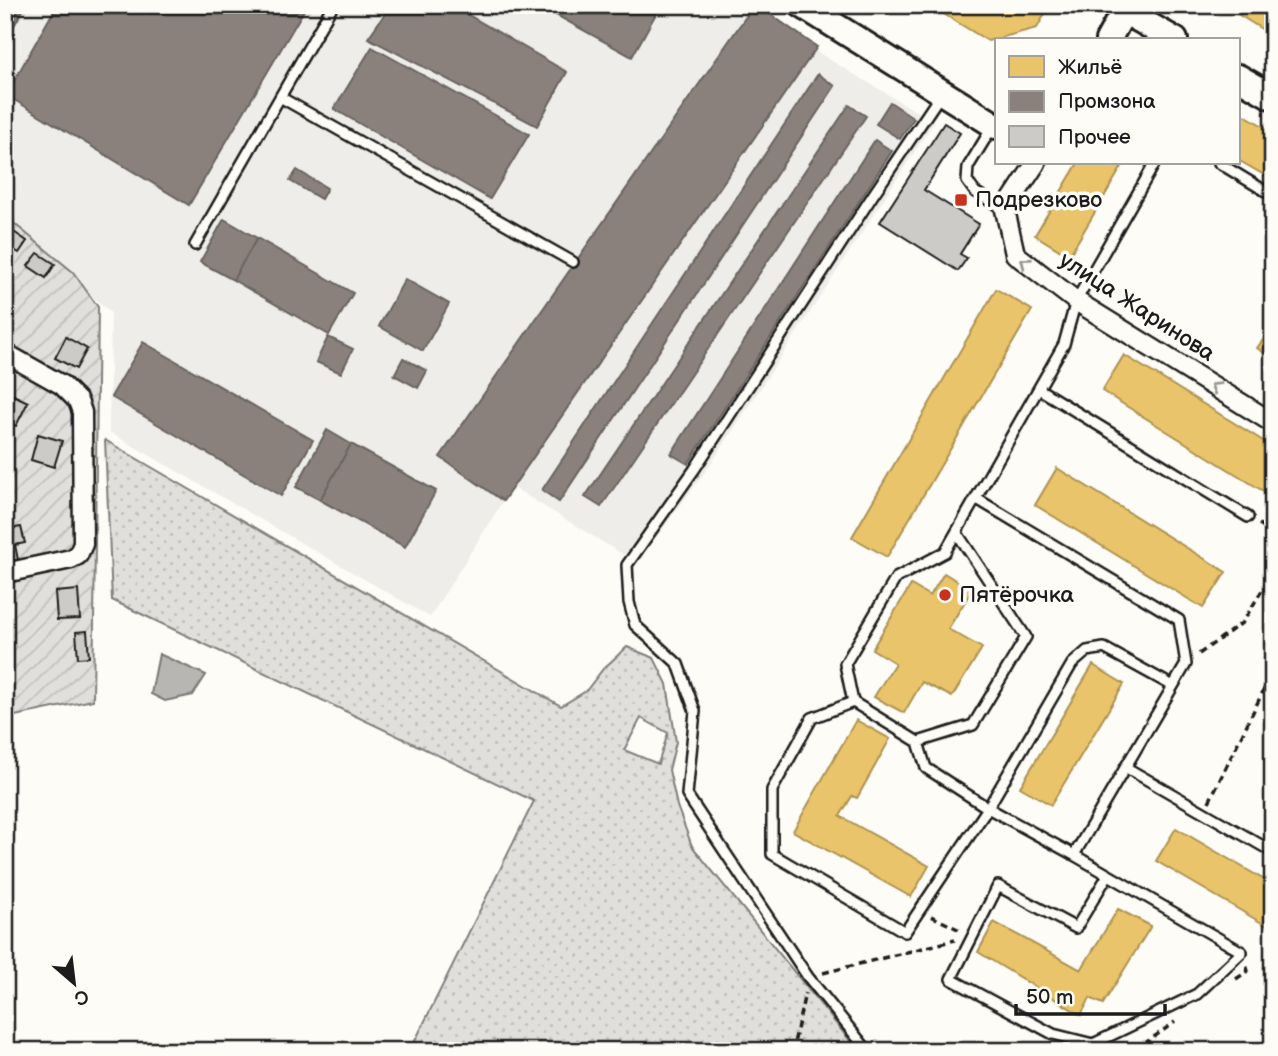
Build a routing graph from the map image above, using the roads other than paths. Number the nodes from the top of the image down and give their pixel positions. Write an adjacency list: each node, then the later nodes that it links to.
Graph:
1 (334, 5): 8 (lane)
2 (802, 5): 7 (street)
3 (1126, 8): 4 (street); 5 (street)
4 (1109, 38)
5 (1172, 38)
6 (1240, 78): 9 (street)
7 (942, 92): 10 (street); 34 (lane)
8 (280, 97): 16 (lane); 17 (lane)
9 (1273, 97)
10 (995, 125): 15 (lane)
11 (1035, 164): 15 (street)
12 (1154, 164): 18 (lane)
13 (1221, 164): 14 (lane)
14 (1267, 192)
15 (1005, 210): 18 (street, улица Жаринова, one-way to 15)
16 (195, 245)
17 (573, 262)
18 (1076, 301): 20 (lane); 21 (street, улица Жаринова, one-way to 18)
19 (5, 354): 25 (street)
20 (1039, 389): 22 (lane); 23 (lane)
21 (1273, 423)
22 (977, 499): 24 (lane); 26 (lane)
23 (1248, 517)
24 (957, 533): 27 (lane); 28 (lane)
25 (5, 573)
26 (1173, 686): 29 (lane); 30 (lane)
27 (853, 702): 28 (lane); 30 (lane)
28 (918, 742): 30 (lane)
29 (1125, 767): 31 (lane); 32 (lane)
30 (988, 808): 32 (lane)
31 (1273, 852)
32 (1074, 855): 33 (lane)
33 (1108, 875): 33 (lane)
34 (867, 1051)

